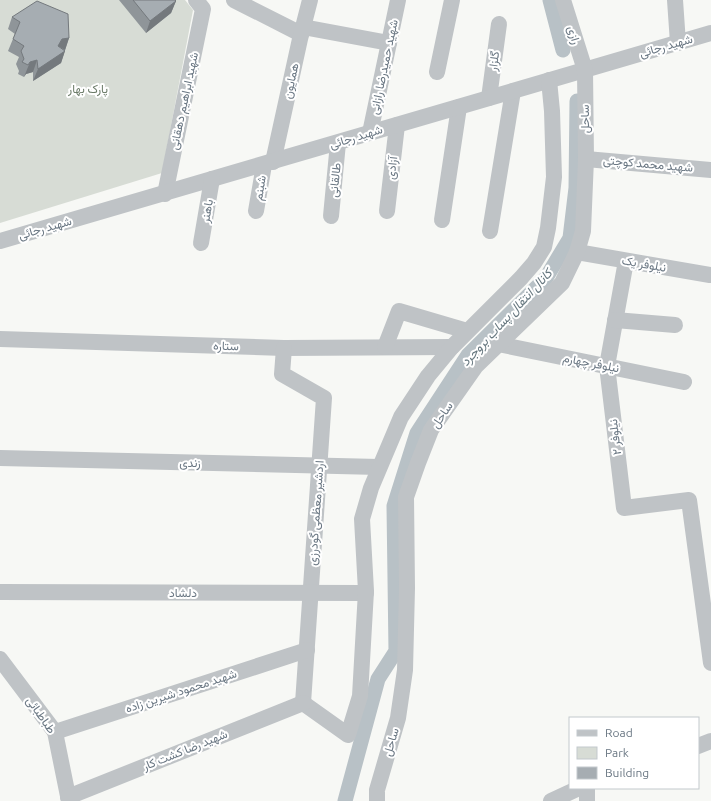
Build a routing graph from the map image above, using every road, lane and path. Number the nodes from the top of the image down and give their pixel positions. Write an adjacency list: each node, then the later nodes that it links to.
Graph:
1 (234, 0): 9 (street)
2 (310, 0): 9 (street, همایون)
3 (398, 0): 11 (street, شهید حمیدرضا رازانی)
4 (452, 0): 14 (street)
5 (563, 0): 13 (street, رازی)
6 (675, 0): 12 (street)
7 (203, 3): 26 (street, شهید ابراهیم دهقانی)
8 (499, 24): 17 (street, گلزار)
9 (302, 30): 11 (street); 23 (street, همایون)
10 (711, 33): 12 (street, شهید رجائی)
11 (389, 43): 20 (street, شهید حمیدرضا رازانی)
12 (678, 43): 13 (street, شهید رجائی)
13 (584, 70): 15 (street, شهید رجائی); 22 (street, ساحل)
14 (437, 72)
15 (549, 80): 16 (street, شهید رجائی); 39 (street)
16 (513, 91): 17 (street, شهید رجائی); 31 (street)
17 (489, 98): 18 (street, شهید رجائی)
18 (459, 107): 19 (street, شهید رجائی); 30 (street)
19 (397, 125): 20 (street, شهید رجائی); 28 (street, آزادی)
20 (370, 133): 21 (street, شهید رجائی)
21 (338, 143): 23 (street, شهید رجائی); 29 (street, طالقانی)
22 (586, 159): 24 (street, شهید محمد کوچتی); 34 (street, ساحل)
23 (268, 163): 25 (street, شهید رجائی); 27 (street, شبنم)
24 (711, 170)
25 (212, 179): 26 (street, شهید رجائی); 33 (street, باهنر)
26 (165, 194): 32 (street, شهید رجائی)
27 (256, 211)
28 (387, 211)
29 (331, 216)
30 (442, 220)
31 (490, 231)
32 (0, 242)
33 (201, 243)
34 (577, 252): 35 (street, نیلوفر یک); 41 (street, ساحل)
35 (626, 261): 36 (street, نیلوفر یک); 37 (street, نیلوفر ۲)
36 (710, 275)
37 (616, 320): 38 (street); 45 (street, نیلوفر ۲)
38 (675, 325)
39 (467, 331): 42 (street); 44 (street)
40 (0, 339): 43 (street, ستاره)
41 (498, 344): 45 (street, نیلوفر چهارم); 63 (street, ساحل)
42 (452, 347): 44 (street, ستاره); 49 (street)
43 (284, 348): 44 (street, ستاره); 48 (street, اردشیر معظمی گودرزی)
44 (385, 348)
45 (607, 366): 46 (street, نیلوفر چهارم); 55 (street, نیلوفر ۲)
46 (684, 382)
47 (0, 458): 48 (street, زندی)
48 (320, 466): 49 (street, زندی); 51 (street, اردشیر معظمی گودرزی)
49 (379, 467): 52 (street)
50 (0, 592): 51 (street, دلشاد)
51 (311, 593): 52 (street, دلشاد); 53 (street, اردشیر معظمی گودرزی)
52 (366, 593): 56 (street)
53 (307, 650): 56 (street, اردشیر معظمی گودرزی); 57 (street, شهید محمود شیرین زاده)
54 (0, 659): 57 (street, طباطبائی)
55 (711, 664)
56 (303, 703): 62 (street, شهید رضا کشت کار)
57 (55, 732): 62 (street, طباطبائی)
58 (711, 741): 59 (street)
59 (699, 746)
60 (577, 789): 64 (street)
61 (587, 789): 65 (street)
62 (68, 799)
63 (377, 801)
64 (550, 801)
65 (587, 801)

